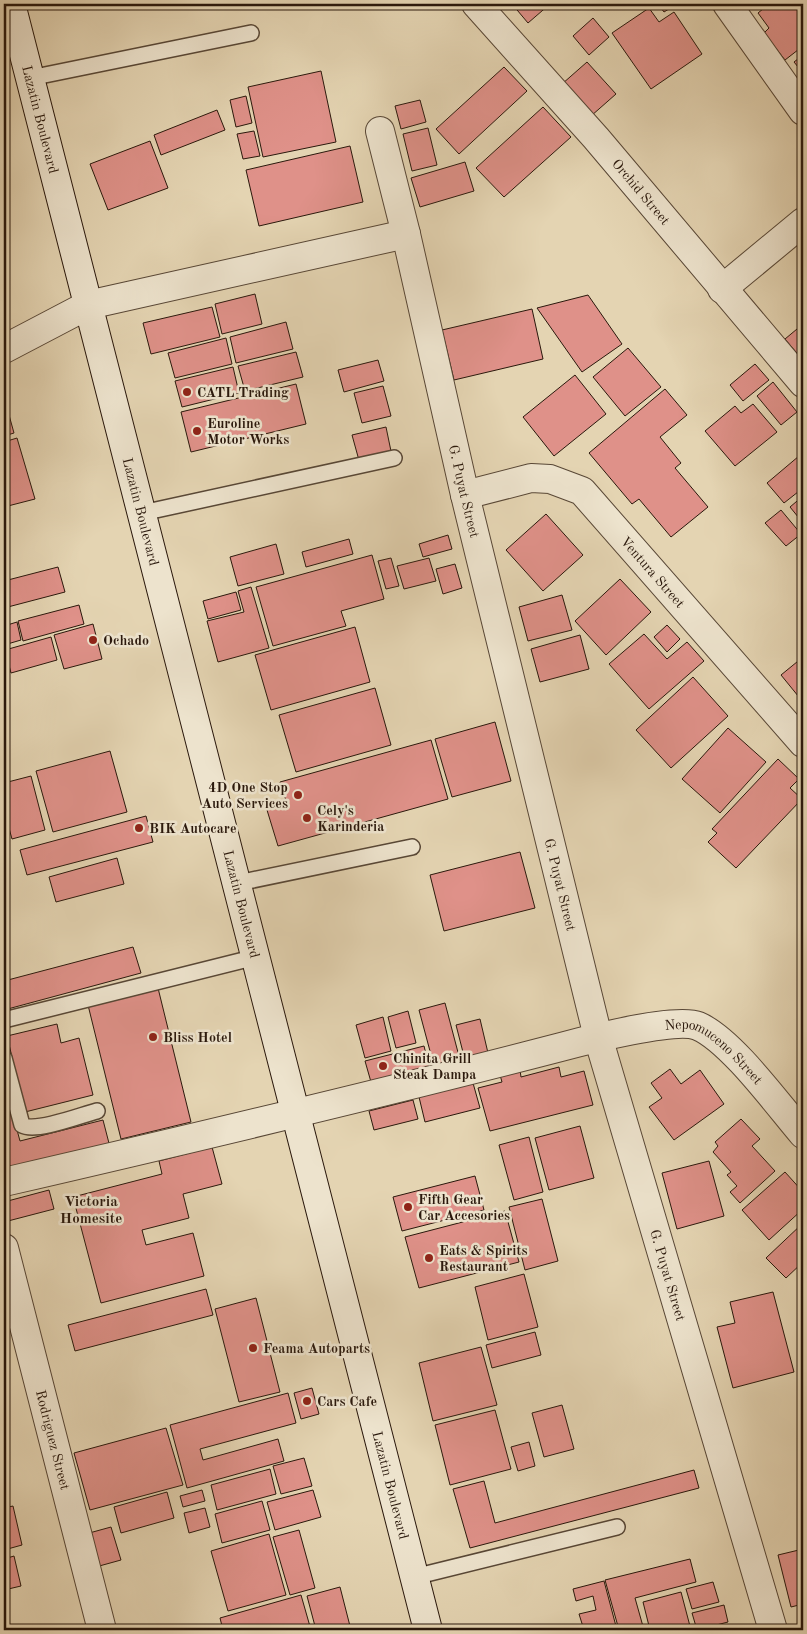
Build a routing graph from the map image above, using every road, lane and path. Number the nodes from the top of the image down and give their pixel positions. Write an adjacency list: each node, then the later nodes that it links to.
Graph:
1 (476, 4): 10 (street, Orchid Street)
2 (727, 4): 6 (street)
3 (10, 15): 5 (street, Lazatin Boulevard)
4 (251, 33): 5 (lane)
5 (30, 78): 11 (street, Lazatin Boulevard)
6 (803, 111)
7 (380, 131): 9 (street, G. Puyat Street)
8 (803, 222): 10 (street)
9 (406, 234): 11 (street); 15 (street, G. Puyat Street)
10 (722, 289): 13 (street, Orchid Street)
11 (88, 305): 12 (street); 16 (street, Lazatin Boulevard)
12 (4, 348)
13 (803, 383)
14 (394, 458): 16 (lane)
15 (465, 495): 17 (street, Ventura Street); 22 (street, G. Puyat Street)
16 (142, 513): 19 (street, Lazatin Boulevard)
17 (803, 743)
18 (412, 847): 19 (lane)
19 (238, 883): 20 (street, Lazatin Boulevard)
20 (256, 956): 21 (lane); 25 (street, Lazatin Boulevard)
21 (4, 1020)
22 (598, 1037): 25 (street, Nepomuceno Street); 26 (street, Nepomuceno Street); 33 (street, G. Puyat Street)
23 (4, 1058): 24 (lane)
24 (97, 1111)
25 (297, 1115): 27 (street, Nepomuceno Street); 30 (street, Lazatin Boulevard)
26 (803, 1134)
27 (4, 1182)
28 (4, 1248): 31 (street, Rodriguez Street)
29 (617, 1527): 30 (lane)
30 (414, 1576): 32 (street, Lazatin Boulevard)
31 (102, 1630)
32 (428, 1630)
33 (773, 1630)

